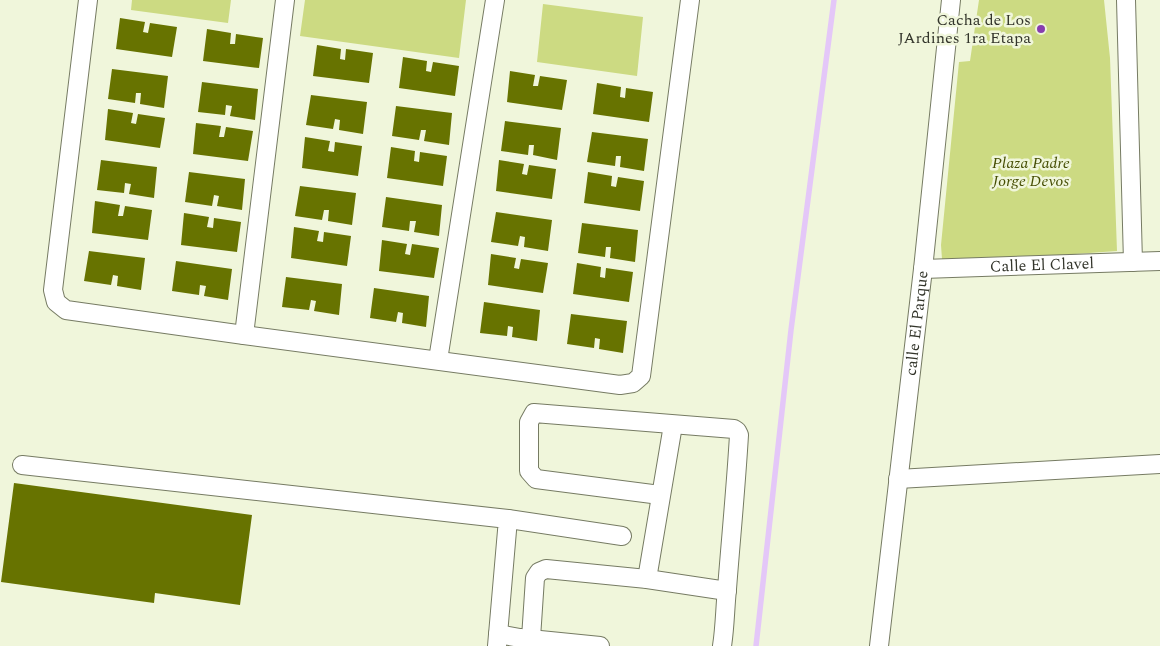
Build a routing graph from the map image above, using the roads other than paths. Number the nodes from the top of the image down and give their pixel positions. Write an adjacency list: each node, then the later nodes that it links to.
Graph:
1 (88, 0): 10 (street)
2 (285, 0): 10 (street)
3 (495, 0): 11 (street)
4 (690, 0): 11 (street)
5 (951, 0): 9 (street, calle El Parque)
6 (1126, 0): 8 (street)
7 (1160, 260): 8 (street, Calle El Clavel)
8 (1133, 262): 9 (street, Calle El Clavel)
9 (923, 269): 15 (street, calle El Parque)
10 (244, 335): 11 (street)
11 (438, 360)
12 (673, 425): 16 (street); 16 (street); 20 (street)
13 (1160, 464): 15 (street)
14 (22, 465): 17 (street)
15 (898, 478): 25 (street, calle El Parque)
16 (660, 496): 19 (street)
17 (508, 519): 18 (street); 22 (street)
18 (622, 536)
19 (647, 579): 20 (street); 21 (street)
20 (727, 591): 24 (street)
21 (531, 638): 22 (street); 23 (street)
22 (498, 640)
23 (600, 646)
24 (722, 646)
25 (879, 646)

